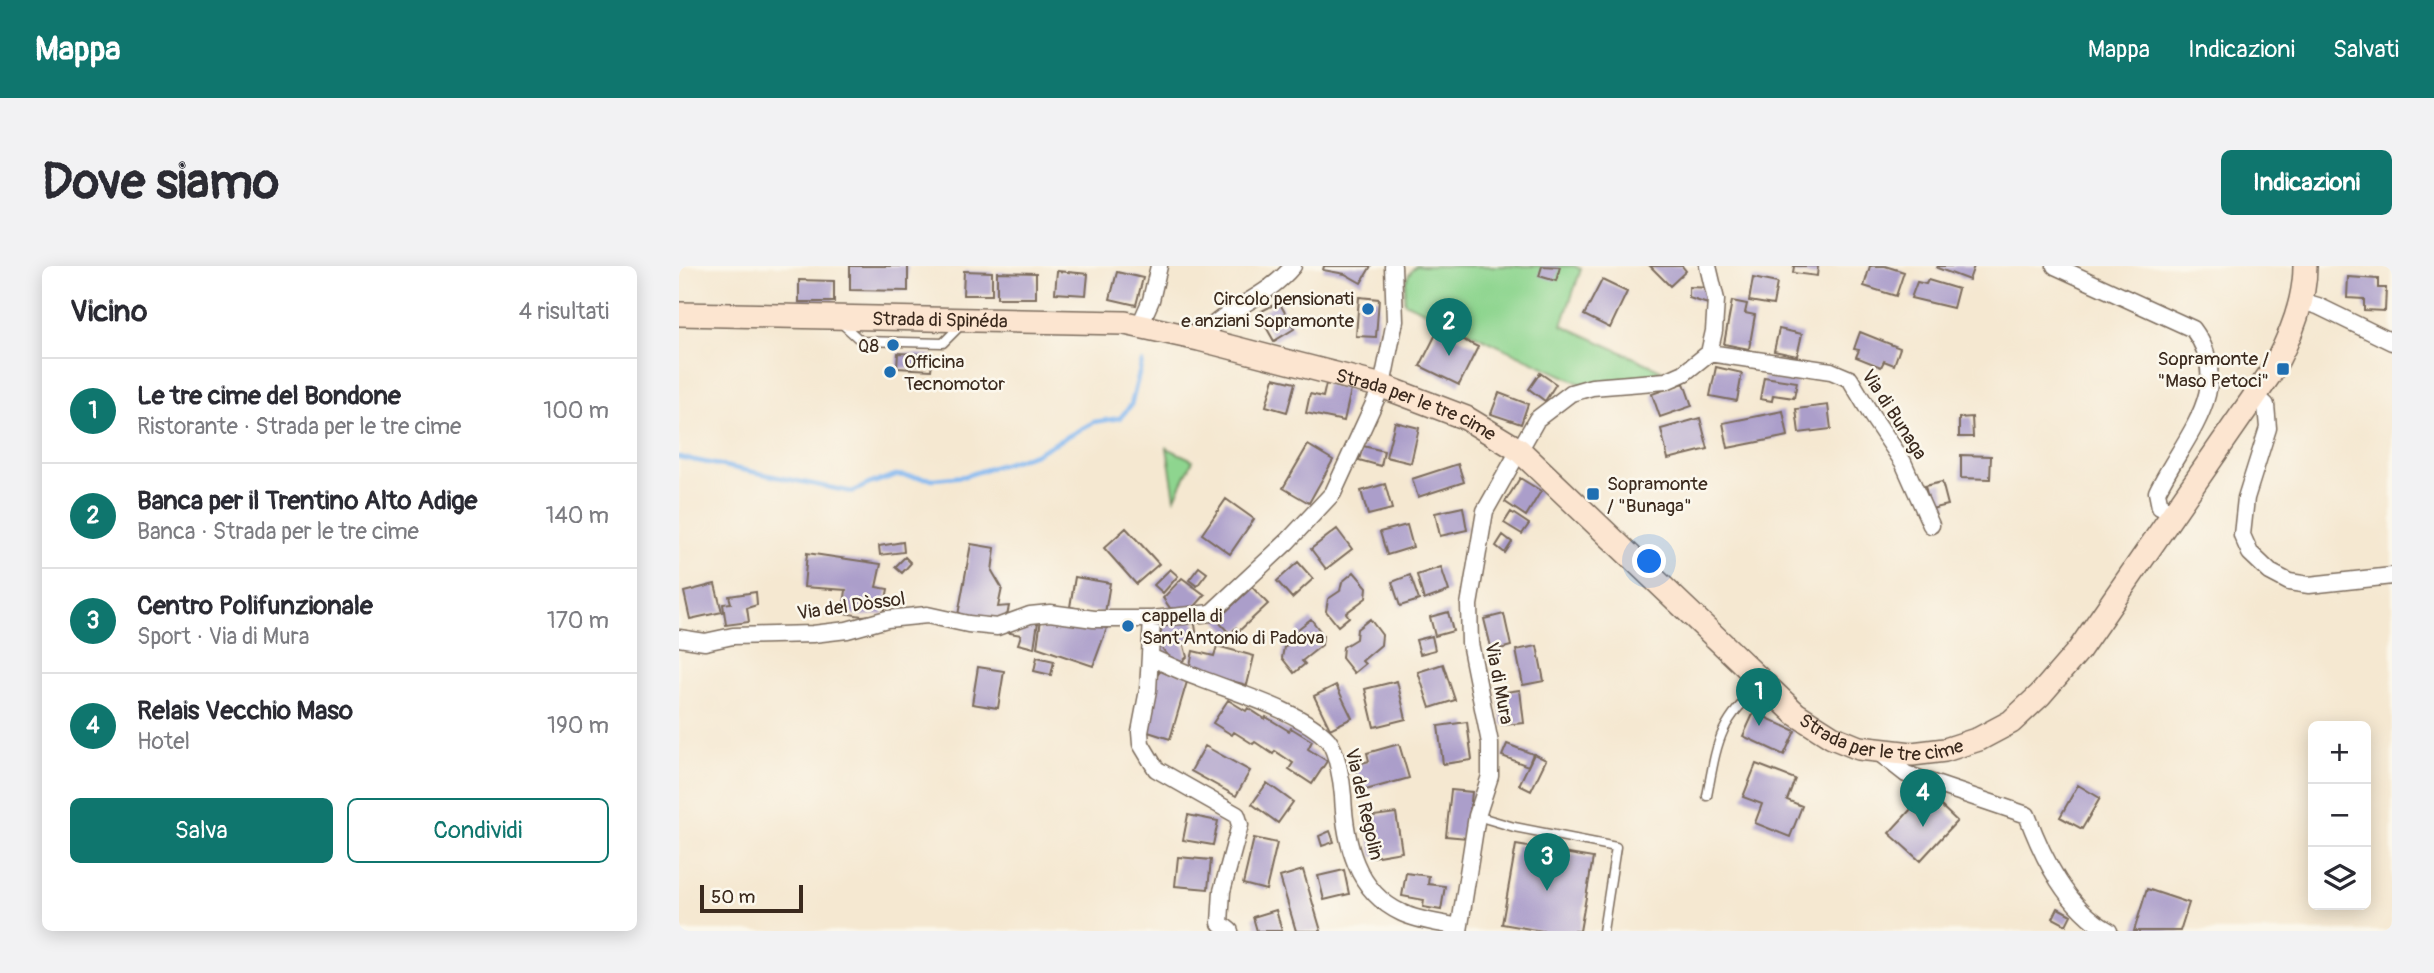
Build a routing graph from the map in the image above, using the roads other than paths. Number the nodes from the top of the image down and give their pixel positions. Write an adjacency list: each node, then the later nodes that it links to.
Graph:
1 (1159, 266): 9 (street)
2 (1293, 266): 10 (street)
3 (1708, 266): 12 (street)
4 (2055, 266): 16 (street)
5 (2305, 266): 7 (main road, Strada per le tre cime)
6 (1395, 268): 13 (street, Via del Dòssol)
7 (2301, 301): 11 (street); 14 (main road, Strada per le tre cime)
8 (679, 314): 9 (main road, Strada di Spinéda)
9 (1139, 327): 10 (main road, Strada di Spinéda)
10 (1199, 339): 13 (main road, Strada per le tre cime)
11 (2392, 342)
12 (1709, 353): 15 (street, Via di Mura); 17 (street, Via di Bunaga)
13 (1382, 386): 15 (main road, Strada per le tre cime); 19 (street, Via del Dòssol)
14 (2256, 396): 16 (main road, Strada per le tre cime); 18 (street)
15 (1519, 450): 22 (main road, Strada per le tre cime); 25 (street, Via di Mura)
16 (2174, 511): 23 (main road, Strada per le tre cime)
17 (1930, 525)
18 (2392, 576)
19 (1152, 619): 20 (street, Via del Dòssol); 21 (street)
20 (679, 638)
21 (1150, 657): 26 (street, Via del Regolin); 27 (street)
22 (1763, 684): 23 (main road, Strada per le tre cime); 24 (lane)
23 (1877, 751): 29 (street)
24 (1707, 796)
25 (1478, 816): 26 (street, Via di Mura); 28 (lane)
26 (1463, 930)
27 (1230, 931)
28 (1603, 931)
29 (2109, 931)

